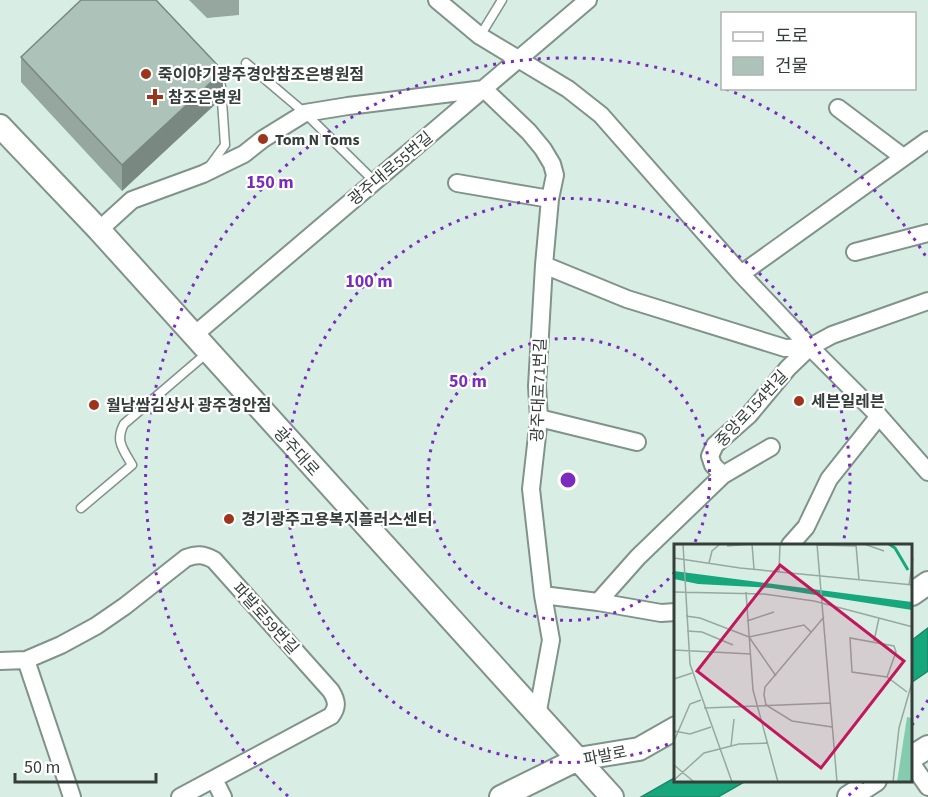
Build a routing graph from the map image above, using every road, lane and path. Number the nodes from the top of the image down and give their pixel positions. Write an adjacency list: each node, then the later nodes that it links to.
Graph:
1 (437, 0): 4 (street)
2 (502, 0): 4 (lane)
3 (588, 0): 5 (street, 광주대로55번길)
4 (480, 36): 5 (street)
5 (516, 59): 8 (street, 광주대로55번길); 22 (street)
6 (246, 63): 10 (lane)
7 (220, 78): 14 (lane)
8 (484, 89): 10 (street); 15 (street, 광주대로55번길); 17 (street, 광주대로71번길)
9 (838, 108): 13 (street)
10 (304, 113): 14 (street); 15 (lane)
11 (0, 126): 18 (street, 광주대로)
12 (928, 140): 13 (street)
13 (903, 157): 22 (street)
14 (203, 174): 18 (street)
15 (374, 181): 24 (street, 광주대로55번길)
16 (457, 183): 17 (street)
17 (550, 200): 21 (street, 광주대로71번길)
18 (99, 230): 24 (street, 광주대로)
19 (928, 233): 20 (street)
20 (855, 252)
21 (544, 265): 25 (street); 28 (street, 광주대로71번길)
22 (741, 274): 25 (street)
23 (928, 301): 25 (street, 중앙로154번길)
24 (193, 336): 26 (street, 광주대로)
25 (810, 347): 27 (street); 32 (street, 중앙로154번길)
26 (208, 353): 33 (lane); 42 (street, 광주대로)
27 (879, 416): 31 (street); 34 (street)
28 (539, 418): 29 (street); 37 (street, 광주대로71번길)
29 (637, 442)
30 (771, 447): 32 (street)
31 (928, 472)
32 (723, 475): 38 (street)
33 (81, 508)
34 (791, 544)
35 (928, 583): 36 (street)
36 (913, 593)
37 (543, 595): 38 (street); 42 (street, 광주대로71번길)
38 (598, 602): 39 (street)
39 (674, 612)
40 (26, 660): 41 (street, 파발로59번길); 48 (street, 파발로59번길); 51 (street)
41 (0, 661)
42 (537, 716): 46 (street, 광주대로)
43 (674, 729): 46 (street, 파발로)
44 (928, 747): 45 (street)
45 (913, 756)
46 (578, 759): 54 (street, 파발로); 55 (street, 광주대로)
47 (913, 765): 50 (street)
48 (214, 779): 52 (street, 파발로59번길); 53 (street)
49 (872, 782): 56 (street)
50 (928, 787)
51 (72, 797)
52 (180, 797)
53 (223, 797)
54 (501, 797)
55 (612, 797)
56 (849, 797)

